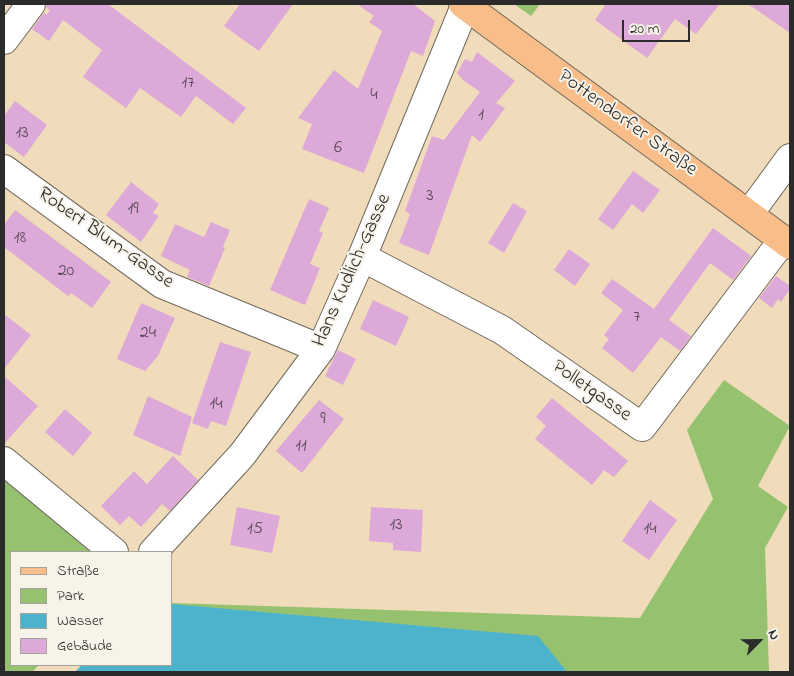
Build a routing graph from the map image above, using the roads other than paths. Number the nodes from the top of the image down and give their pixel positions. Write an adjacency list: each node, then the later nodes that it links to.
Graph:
1 (31, 4): 3 (street)
2 (464, 5): 6 (main road, Pottendorfer Straße); 8 (street, Hans Kudlich-Gasse)
3 (4, 40)
4 (4, 169): 9 (street, Robert Blum-Gasse)
5 (786, 175): 6 (street)
6 (749, 214): 7 (main road, Pottendorfer Straße)
7 (787, 243): 8 (street, Polletgasse)
8 (362, 257): 9 (street, Hans Kudlich-Gasse)
9 (321, 349): 12 (street, Hans Kudlich-Gasse)
10 (4, 461): 11 (street)
11 (113, 551)
12 (154, 551)

